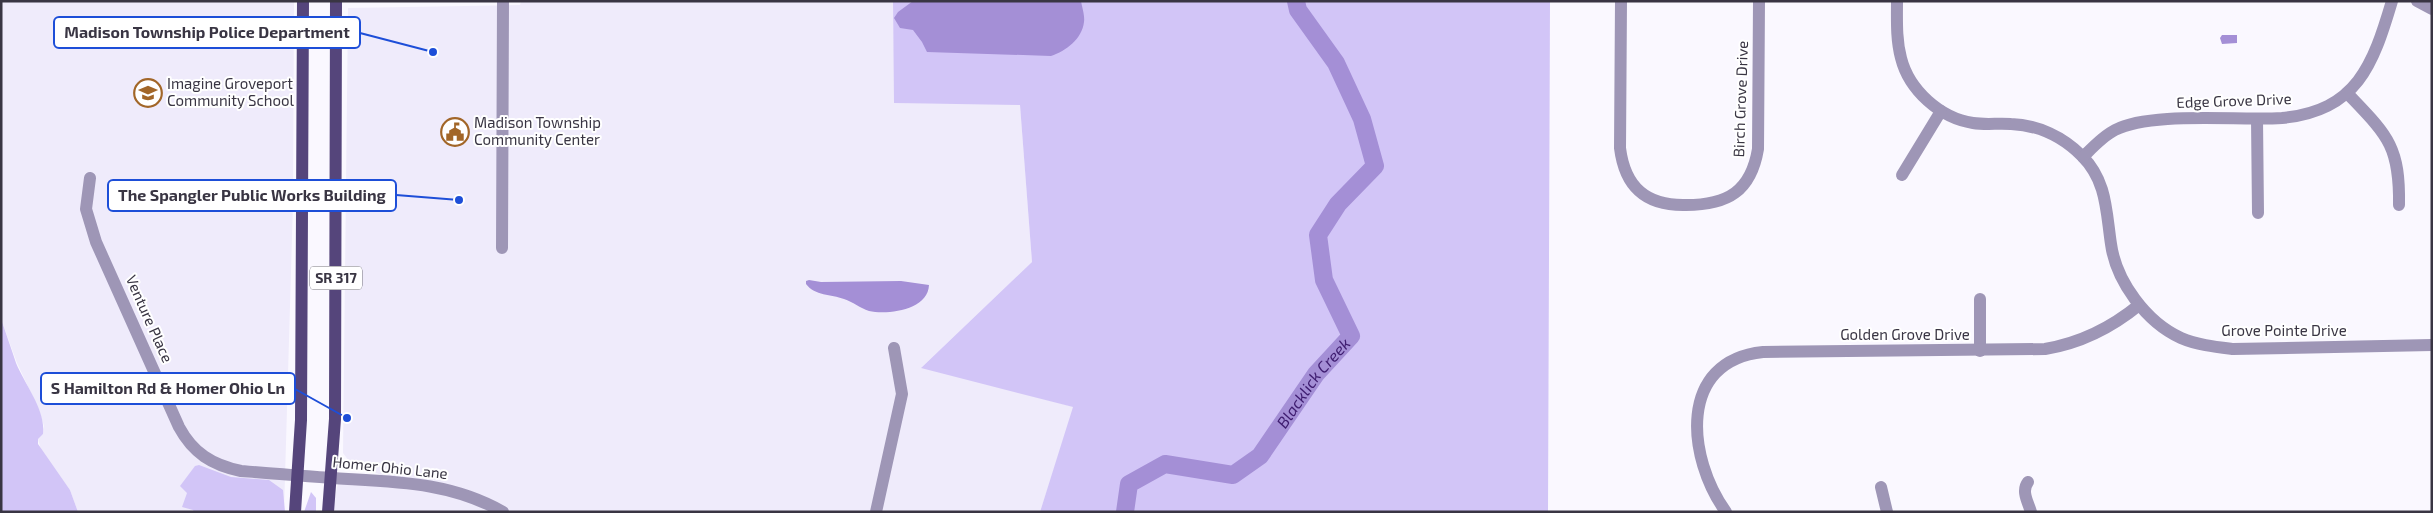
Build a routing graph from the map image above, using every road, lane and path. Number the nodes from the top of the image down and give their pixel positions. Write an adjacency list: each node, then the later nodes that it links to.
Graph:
1 (303, 1): 24 (main road, SR 317)
2 (336, 1): 25 (main road, SR 317)
3 (503, 1): 18 (street)
4 (1621, 1): 5 (street, Birch Grove Drive)
5 (1759, 1)
6 (1897, 1): 11 (street, Grove Pointe Drive)
7 (2392, 1): 10 (street, Edge Grove Drive)
8 (2417, 1): 9 (street)
9 (2432, 8)
10 (2347, 93): 12 (street, Edge Grove Drive); 16 (street)
11 (1941, 111): 13 (street, Grove Pointe Drive); 14 (street)
12 (2257, 119): 13 (street, Edge Grove Drive); 17 (street)
13 (2083, 157): 20 (street, Grove Pointe Drive)
14 (1902, 175)
15 (90, 178): 24 (street, Venture Place)
16 (2399, 204)
17 (2258, 213)
18 (502, 248)
19 (1980, 298): 23 (street)
20 (2139, 304): 21 (street, Grove Pointe Drive); 23 (street, Golden Grove Drive)
21 (2432, 345)
22 (894, 348): 31 (street)
23 (1980, 351): 32 (street, Golden Grove Drive)
24 (299, 476): 25 (street, Homer Ohio Lane); 28 (main road, SR 317)
25 (332, 478): 29 (main road, SR 317); 30 (street, Homer Ohio Lane)
26 (2028, 482): 34 (street)
27 (1881, 487): 33 (street)
28 (295, 512)
29 (328, 512)
30 (503, 512)
31 (876, 512)
32 (1726, 512)
33 (1887, 512)
34 (2031, 512)

